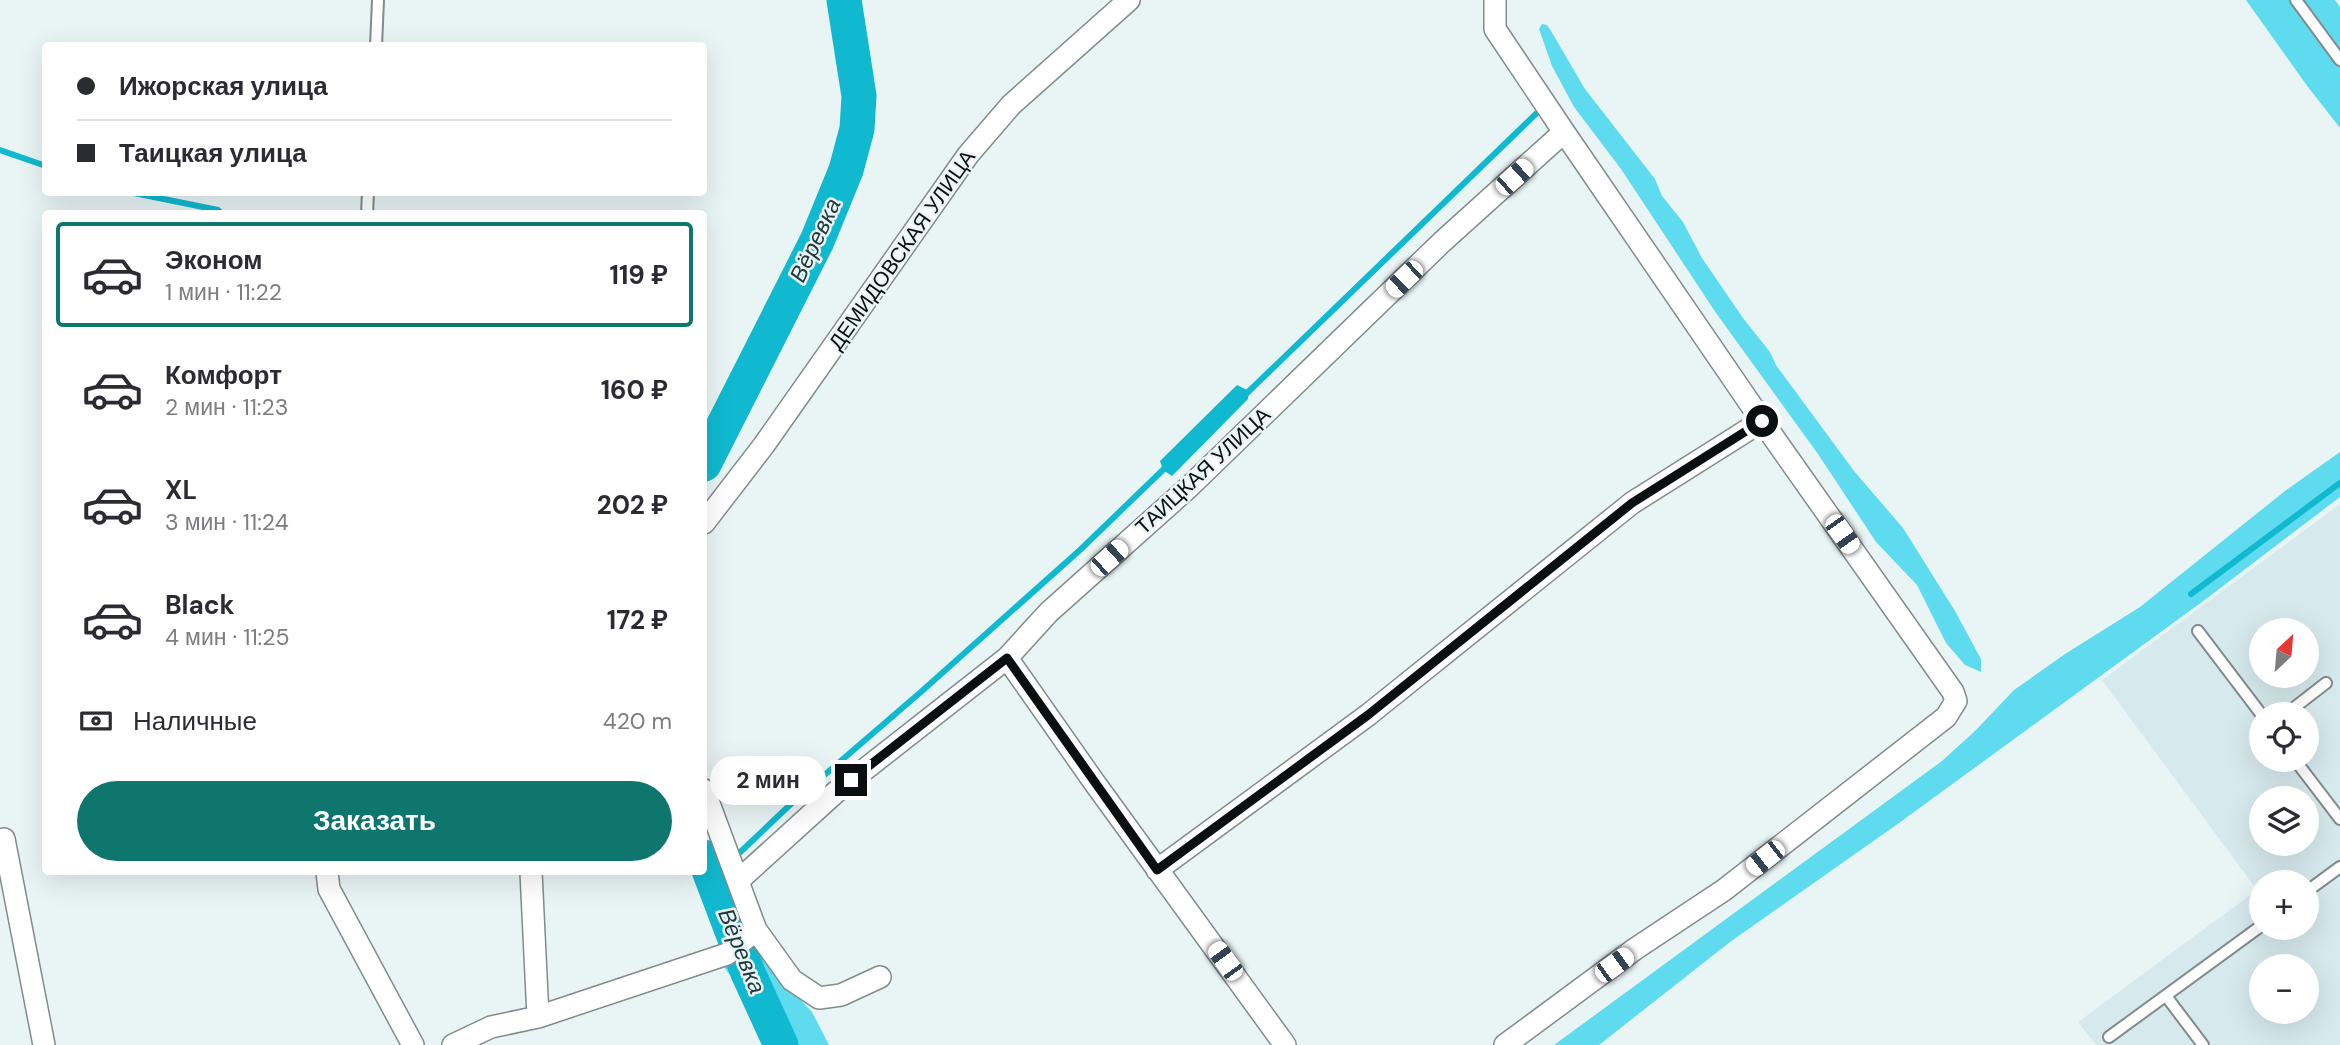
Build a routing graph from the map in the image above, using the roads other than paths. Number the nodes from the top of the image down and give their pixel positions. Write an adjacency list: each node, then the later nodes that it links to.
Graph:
1 (378, 0): 5 (lane)
2 (1129, 0): 9 (street, ДЕМИДОВСКАЯ УЛИЦА)
3 (1495, 0): 7 (street)
4 (2295, 0): 6 (lane)
5 (376, 42)
6 (2340, 60)
7 (1564, 132): 8 (street); 11 (street, ТАИЦКАЯ УЛИЦА)
8 (1762, 421): 20 (street); 35 (street)
9 (707, 519)
10 (2198, 631): 13 (lane)
11 (1007, 658): 20 (street); 23 (street, ТАИЦКАЯ УЛИЦА)
12 (2326, 684): 14 (lane)
13 (2252, 702)
14 (2302, 702)
15 (2304, 772): 17 (lane)
16 (707, 798): 23 (street)
17 (2340, 819)
18 (4, 839): 31 (street)
19 (2340, 867): 24 (lane)
20 (1157, 870): 34 (street)
21 (327, 875): 32 (street)
22 (531, 875): 29 (street)
23 (738, 880): 25 (street)
24 (2319, 882)
25 (756, 930): 27 (street); 29 (street)
26 (2249, 935): 28 (lane)
27 (880, 977)
28 (2166, 996): 30 (lane); 36 (lane)
29 (538, 1017): 33 (street)
30 (2109, 1037)
31 (44, 1045)
32 (413, 1045)
33 (453, 1045)
34 (1285, 1045)
35 (1505, 1045)
36 (2203, 1045)

